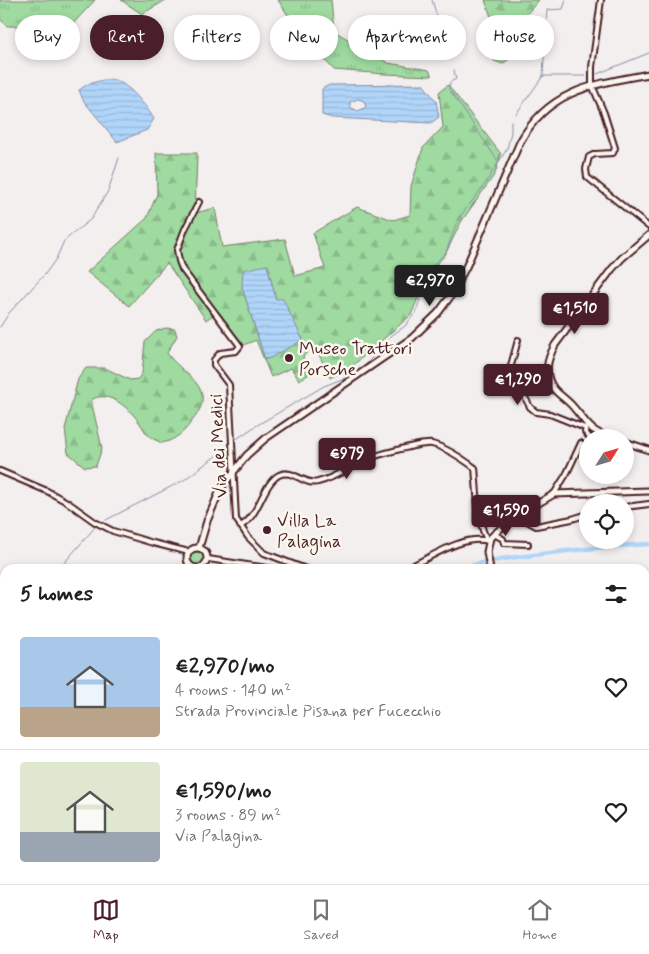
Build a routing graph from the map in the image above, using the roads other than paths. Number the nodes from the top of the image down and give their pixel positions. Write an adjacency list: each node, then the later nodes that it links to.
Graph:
1 (601, 0): 3 (street)
2 (649, 74): 3 (main road)
3 (592, 85): 5 (street); 12 (main road)
4 (199, 202): 12 (street, Via dei Medici)
5 (649, 227)
6 (649, 235): 8 (main road)
7 (518, 340): 8 (street)
8 (586, 429)
9 (634, 445): 11 (main road)
10 (579, 448): 15 (street)
11 (649, 450)
12 (234, 470): 20 (street, Via dei Medici); 24 (main road)
13 (0, 471): 25 (street)
14 (649, 491): 15 (main road)
15 (554, 494): 18 (main road)
16 (649, 504): 17 (street)
17 (634, 506)
18 (518, 516): 19 (street); 21 (main road)
19 (579, 517)
20 (240, 526): 22 (street); 30 (street)
21 (494, 534): 22 (main road); 23 (street)
22 (485, 540): 31 (street); 32 (main road)
23 (528, 544)
24 (200, 548): 25 (main road); 26 (main road)
25 (189, 552): 27 (main road)
26 (208, 559): 28 (main road); 29 (street)
27 (190, 564)
28 (205, 564)
29 (241, 564)
30 (293, 564)
31 (415, 564)
32 (489, 564)

